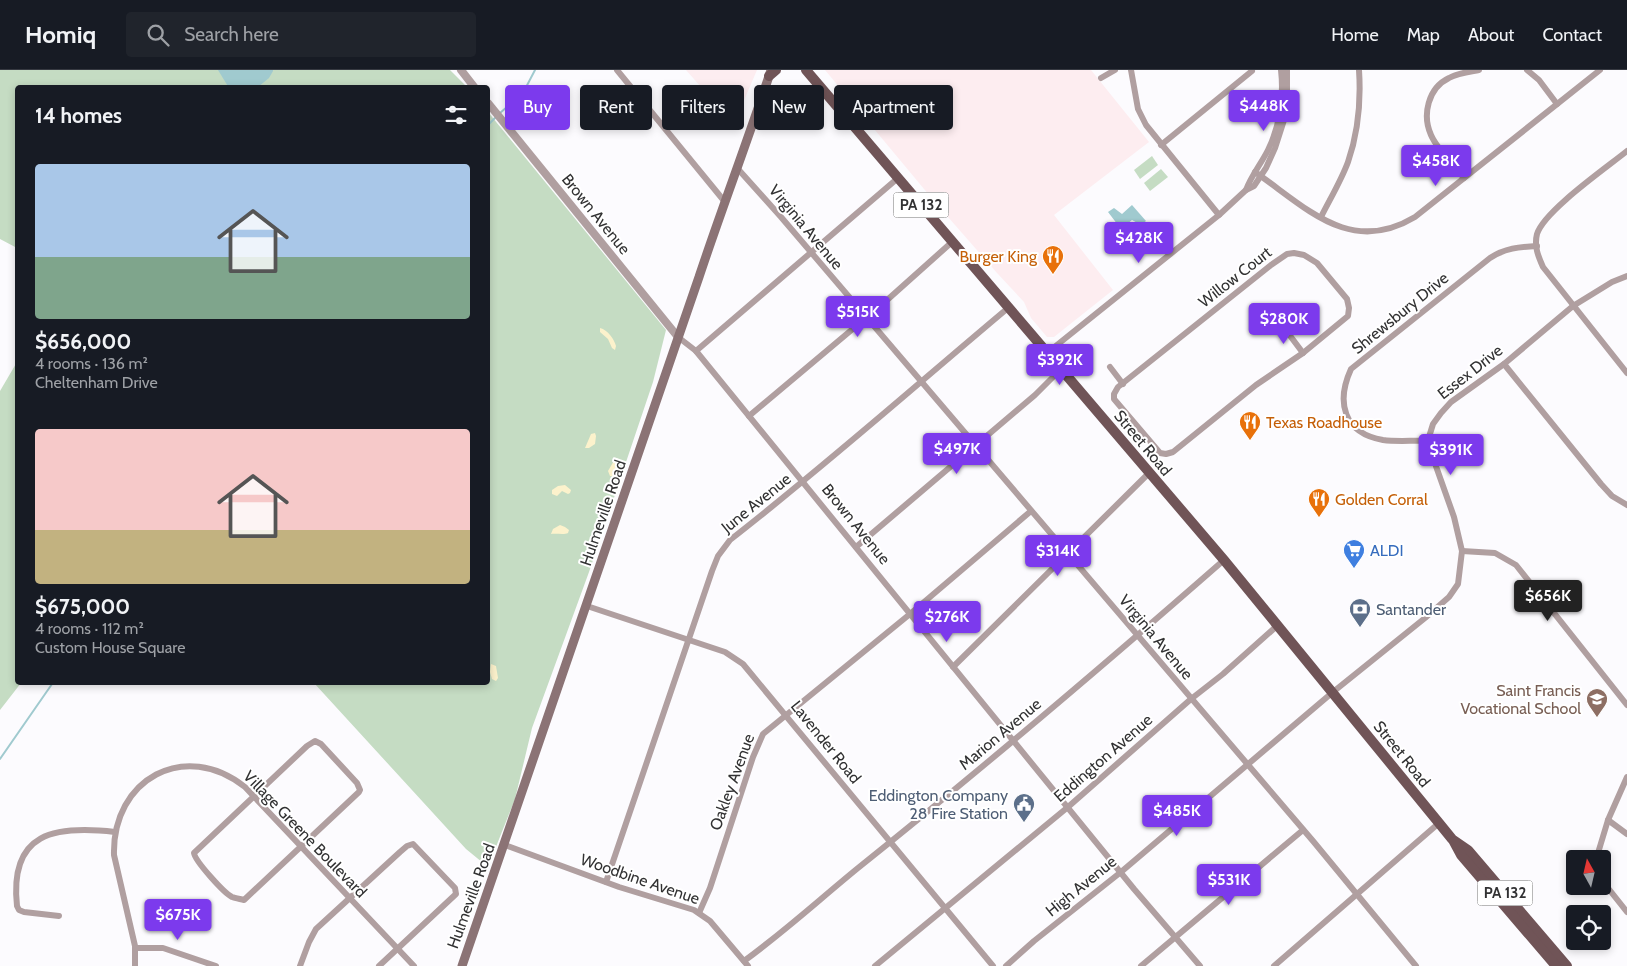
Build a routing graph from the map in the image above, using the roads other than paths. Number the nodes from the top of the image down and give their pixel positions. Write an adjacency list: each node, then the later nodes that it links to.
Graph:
1 (460, 70): 15 (street)
2 (617, 70): 24 (street)
3 (1115, 70): 14 (street)
4 (1131, 70): 18 (street)
5 (1281, 70): 21 (street)
6 (1287, 70): 21 (street)
7 (1359, 70): 26 (street)
8 (1479, 70): 23 (street)
9 (1526, 70): 16 (street)
10 (1600, 70): 16 (street)
11 (806, 71): 22 (main road, Street Road / PA 132)
12 (1252, 71): 18 (street)
13 (772, 72): 20 (main road, Hulmeville Road)
14 (1102, 78)
15 (472, 85)
16 (1557, 104): 23 (street)
17 (490, 106): 35 (street, Brown Avenue)
18 (1161, 145): 25 (street)
19 (1627, 151): 28 (street)
20 (738, 168): 24 (main road, Hulmeville Road); 29 (street, Virginia Avenue)
21 (1258, 174): 25 (street); 26 (street)
22 (898, 178): 27 (main road, Street Road / PA 132); 29 (street)
23 (1464, 178): 26 (street)
24 (725, 202): 35 (main road, Hulmeville Road)
25 (1219, 215): 37 (street)
26 (1321, 218)
27 (952, 242): 32 (main road, Street Road / PA 132); 33 (street)
28 (1537, 246): 31 (street); 46 (street, Shrewsbury Drive)
29 (810, 254): 33 (street, Virginia Avenue); 36 (street)
30 (1627, 276): 31 (street, Essex Drive)
31 (1573, 306): 39 (street, Essex Drive); 42 (street)
32 (1008, 308): 37 (main road, Street Road / PA 132); 43 (street, June Avenue)
33 (866, 318): 43 (street, Virginia Avenue); 45 (street)
34 (1282, 325): 38 (street)
35 (678, 337): 36 (street, Brown Avenue); 56 (main road, Hulmeville Road)
36 (696, 351): 45 (street, Brown Avenue)
37 (1047, 353): 41 (main road, Street Road / PA 132)
38 (1303, 353): 44 (street, Willow Court); 44 (street, Willow Court)
39 (1504, 364): 46 (street, Essex Drive); 50 (street)
40 (1110, 367): 44 (street)
41 (1061, 369): 47 (street); 48 (main road, Street Road / PA 132)
42 (1627, 373)
43 (920, 381): 47 (street, Virginia Avenue); 49 (street, June Avenue)
44 (1123, 384)
45 (749, 416): 49 (street, Brown Avenue)
46 (1430, 440): 53 (street)
47 (976, 446): 51 (street, Virginia Avenue); 52 (street)
48 (1149, 473): 54 (street); 55 (main road, Street Road / PA 132)
49 (804, 482): 52 (street, Brown Avenue); 60 (street, June Avenue)
50 (1627, 505)
51 (1030, 511): 54 (street, Virginia Avenue); 57 (street, Oakley Avenue)
52 (856, 547): 57 (street, Brown Avenue)
53 (1462, 551): 62 (street); 64 (street)
54 (1067, 554): 59 (street, Virginia Avenue); 61 (street)
55 (1224, 560): 58 (main road, Street Road / PA 132); 59 (street, Marion Avenue)
56 (587, 606): 60 (street, Lavender Road); 78 (main road, Hulmeville Road)
57 (910, 614): 61 (street, Brown Avenue); 65 (street, Oakley Avenue)
58 (1278, 625): 62 (main road, Street Road / PA 132); 63 (street, Eddington Avenue)
59 (1137, 636): 63 (street, Virginia Avenue); 66 (street, Marion Avenue)
60 (689, 639): 65 (street, Lavender Road); 82 (street, June Avenue)
61 (953, 667): 66 (street, Brown Avenue)
62 (1333, 692): 67 (street, High Avenue); 72 (main road, Street Road / PA 132)
63 (1191, 699): 67 (street, Virginia Avenue); 70 (street, Eddington Avenue)
64 (1627, 705)
65 (786, 714): 77 (street, Lavender Road); 88 (street, Oakley Avenue)
66 (1014, 741): 70 (street, Brown Avenue); 77 (street, Marion Avenue)
67 (1248, 765): 73 (street, Virginia Avenue); 81 (street, High Avenue)
68 (1627, 777): 71 (street)
69 (254, 796): 74 (street, Village Greene Boulevard); 79 (street, Village Greene Boulevard); 79 (street); 79 (street)
70 (1068, 807): 81 (street, Brown Avenue); 86 (street, Eddington Avenue)
71 (1608, 820): 75 (street); 80 (street)
72 (1439, 823): 76 (main road, Street Road / PA 132); 84 (street)
73 (1303, 830): 84 (street, Virginia Avenue); 90 (street)
74 (115, 832): 89 (street); 91 (street, Village Greene Boulevard)
75 (1627, 834)
76 (1452, 839): 92 (main road, Street Road / PA 132); 94 (main road, Street Road / PA 132)
77 (891, 842): 86 (street, Lavender Road); 95 (street, Marion Avenue)
78 (505, 845): 82 (street, Woodbine Avenue); 101 (main road, Hulmeville Road)
79 (301, 847): 85 (street, Village Greene Boulevard)
80 (1599, 850)
81 (1121, 872): 90 (street, Brown Avenue); 104 (street, High Avenue)
82 (606, 882): 88 (street, Woodbine Avenue)
83 (1611, 891): 87 (street)
84 (1356, 895): 107 (street); 108 (street, Virginia Avenue)
85 (349, 899): 93 (street, Village Greene Boulevard); 93 (street); 98 (street)
86 (945, 908): 102 (street, Eddington Avenue); 103 (street, Lavender Road)
87 (1627, 912)
88 (700, 913): 95 (street, Woodbine Avenue)
89 (59, 916)
90 (1176, 937): 105 (street); 106 (street, Brown Avenue)
91 (135, 948): 96 (street, Village Greene Boulevard); 97 (street)
92 (1540, 948): 109 (main road); 110 (main road, Street Road / PA 132)
93 (397, 949): 99 (street); 100 (street, Village Greene Boulevard)
94 (1554, 951): 111 (main road, Street Road / PA 132); 112 (main road)
95 (746, 964)
96 (135, 966)
97 (216, 966)
98 (300, 966)
99 (379, 966)
100 (414, 966)
101 (462, 966)
102 (875, 966)
103 (993, 966)
104 (1006, 966)
105 (1141, 966)
106 (1200, 966)
107 (1274, 966)
108 (1416, 966)
109 (1552, 966)
110 (1556, 966)
111 (1567, 966)
112 (1573, 966)

